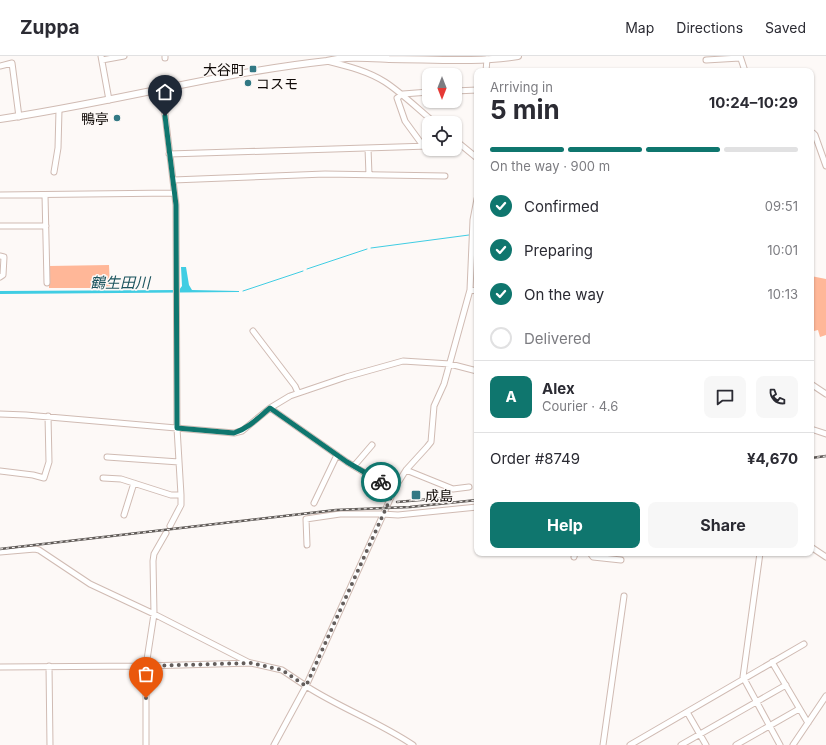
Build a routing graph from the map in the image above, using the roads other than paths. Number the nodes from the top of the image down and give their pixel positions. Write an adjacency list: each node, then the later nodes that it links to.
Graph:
1 (124, 56): 7 (street)
2 (518, 56): 5 (main road)
3 (360, 57): 4 (main road); 11 (main road)
4 (370, 57): 8 (main road)
5 (504, 57): 9 (main road)
6 (740, 57): 10 (street); 14 (street)
7 (101, 58): 20 (street)
8 (454, 58): 9 (main road)
9 (487, 59): 13 (street)
10 (706, 60)
11 (327, 62): 15 (main road); 19 (street)
12 (0, 66): 22 (street)
13 (486, 68)
14 (744, 68)
15 (162, 90): 20 (main road); 30 (street)
16 (474, 90): 17 (street)
17 (462, 91)
18 (422, 92): 19 (street)
19 (401, 94): 23 (street); 26 (street)
20 (109, 100): 21 (main road)
21 (59, 110): 22 (main road); 33 (street)
22 (19, 116): 24 (main road)
23 (427, 116)
24 (0, 119)
25 (814, 134): 32 (street)
26 (422, 140)
27 (422, 146): 29 (street)
28 (462, 146): 31 (street)
29 (368, 148): 30 (street); 34 (street)
30 (169, 154): 36 (street)
31 (474, 156)
32 (826, 166)
33 (54, 172)
34 (369, 175): 35 (street); 36 (street)
35 (445, 176)
36 (173, 180): 37 (street)
37 (174, 193): 39 (street); 58 (street)
38 (0, 195): 39 (street)
39 (46, 195): 42 (street)
40 (474, 215): 44 (street)
41 (0, 226): 42 (street)
42 (46, 226): 46 (street)
43 (0, 256): 45 (street)
44 (474, 268): 47 (street)
45 (0, 277)
46 (47, 283)
47 (470, 290): 48 (street); 50 (street)
48 (474, 291)
49 (253, 331): 53 (street)
50 (450, 364): 51 (street); 53 (street); 66 (street)
51 (474, 370)
52 (814, 386): 54 (street)
53 (298, 393): 55 (street)
54 (826, 394)
55 (270, 408): 58 (street); 62 (street)
56 (0, 414): 57 (street)
57 (48, 416): 58 (street); 67 (street)
58 (177, 428): 64 (street)
59 (814, 430): 60 (street)
60 (826, 434)
61 (372, 445): 65 (street)
62 (337, 455): 65 (street); 73 (street)
63 (107, 457): 64 (street)
64 (179, 462): 72 (street)
65 (354, 466): 70 (street)
66 (406, 470): 70 (street); 71 (street)
67 (0, 471)
68 (104, 478): 69 (street)
69 (134, 484): 72 (street); 76 (street)
70 (396, 486): 75 (street)
71 (469, 487)
72 (181, 495): 77 (street)
73 (314, 503)
74 (474, 507): 75 (street)
75 (384, 514): 79 (street); 96 (street)
76 (124, 515)
77 (170, 526)
78 (166, 533): 87 (street)
79 (307, 545)
80 (814, 549): 84 (street)
81 (0, 552): 87 (street)
82 (592, 556): 85 (street)
83 (760, 556): 94 (street)
84 (826, 557)
85 (621, 560)
86 (624, 596): 108 (street)
87 (154, 614): 90 (street); 92 (street)
88 (804, 644): 89 (street)
89 (772, 662): 94 (street); 95 (street)
90 (251, 663): 92 (street); 96 (street)
91 (49, 666): 92 (street); 93 (street); 104 (street)
92 (146, 666): 105 (street)
93 (0, 667)
94 (743, 679): 98 (street); 100 (street)
95 (786, 685): 98 (street); 99 (street)
96 (306, 686): 106 (street); 107 (street)
97 (826, 696): 101 (street)
98 (756, 702): 102 (street); 103 (street)
99 (799, 709): 101 (street); 102 (street)
100 (687, 712): 103 (street); 109 (street)
101 (808, 723): 114 (street)
102 (769, 726): 112 (street); 113 (street)
103 (700, 734): 110 (street); 111 (street)
104 (50, 745)
105 (146, 745)
106 (274, 745)
107 (413, 745)
108 (603, 745)
109 (630, 745)
110 (681, 745)
111 (706, 745)
112 (736, 745)
113 (780, 745)
114 (793, 745)

